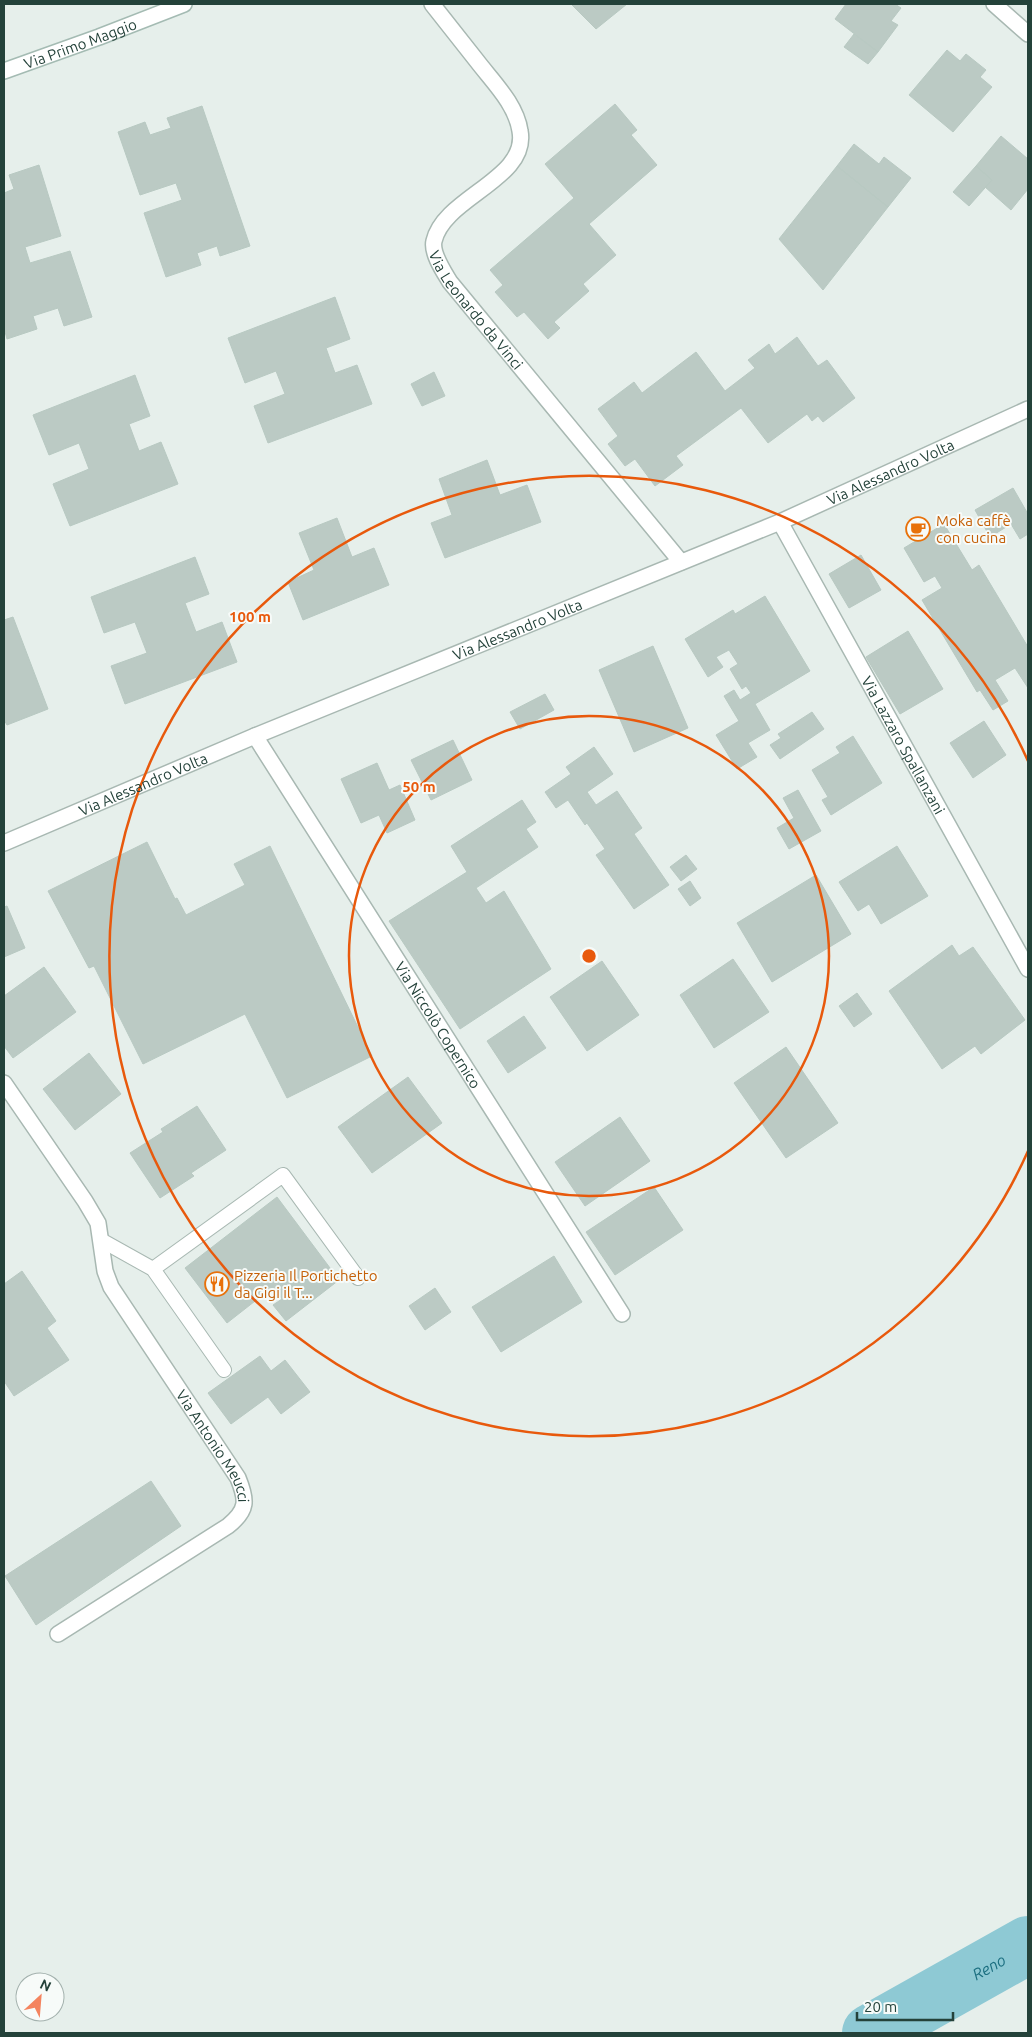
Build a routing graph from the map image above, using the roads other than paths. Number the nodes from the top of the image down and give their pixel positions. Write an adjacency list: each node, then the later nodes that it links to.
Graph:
1 (184, 4): 5 (street, Via Primo Maggio)
2 (432, 4): 8 (street, Via Leonardo da Vinci)
3 (994, 4): 4 (street)
4 (1028, 34)
5 (4, 71)
6 (1028, 409): 7 (street, Via Alessandro Volta)
7 (780, 522): 8 (street, Via Alessandro Volta); 11 (street, Via Lazzaro Spallanzani)
8 (681, 562): 9 (street, Via Alessandro Volta)
9 (255, 736): 10 (street, Via Alessandro Volta); 16 (street, Via Niccolò Copernico)
10 (4, 842)
11 (1028, 968)
12 (4, 1083): 13 (street, Via Antonio Meucci)
13 (101, 1240): 14 (lane); 18 (street, Via Antonio Meucci)
14 (153, 1268): 15 (lane); 17 (lane)
15 (358, 1278)
16 (622, 1314)
17 (224, 1370)
18 (58, 1634)

